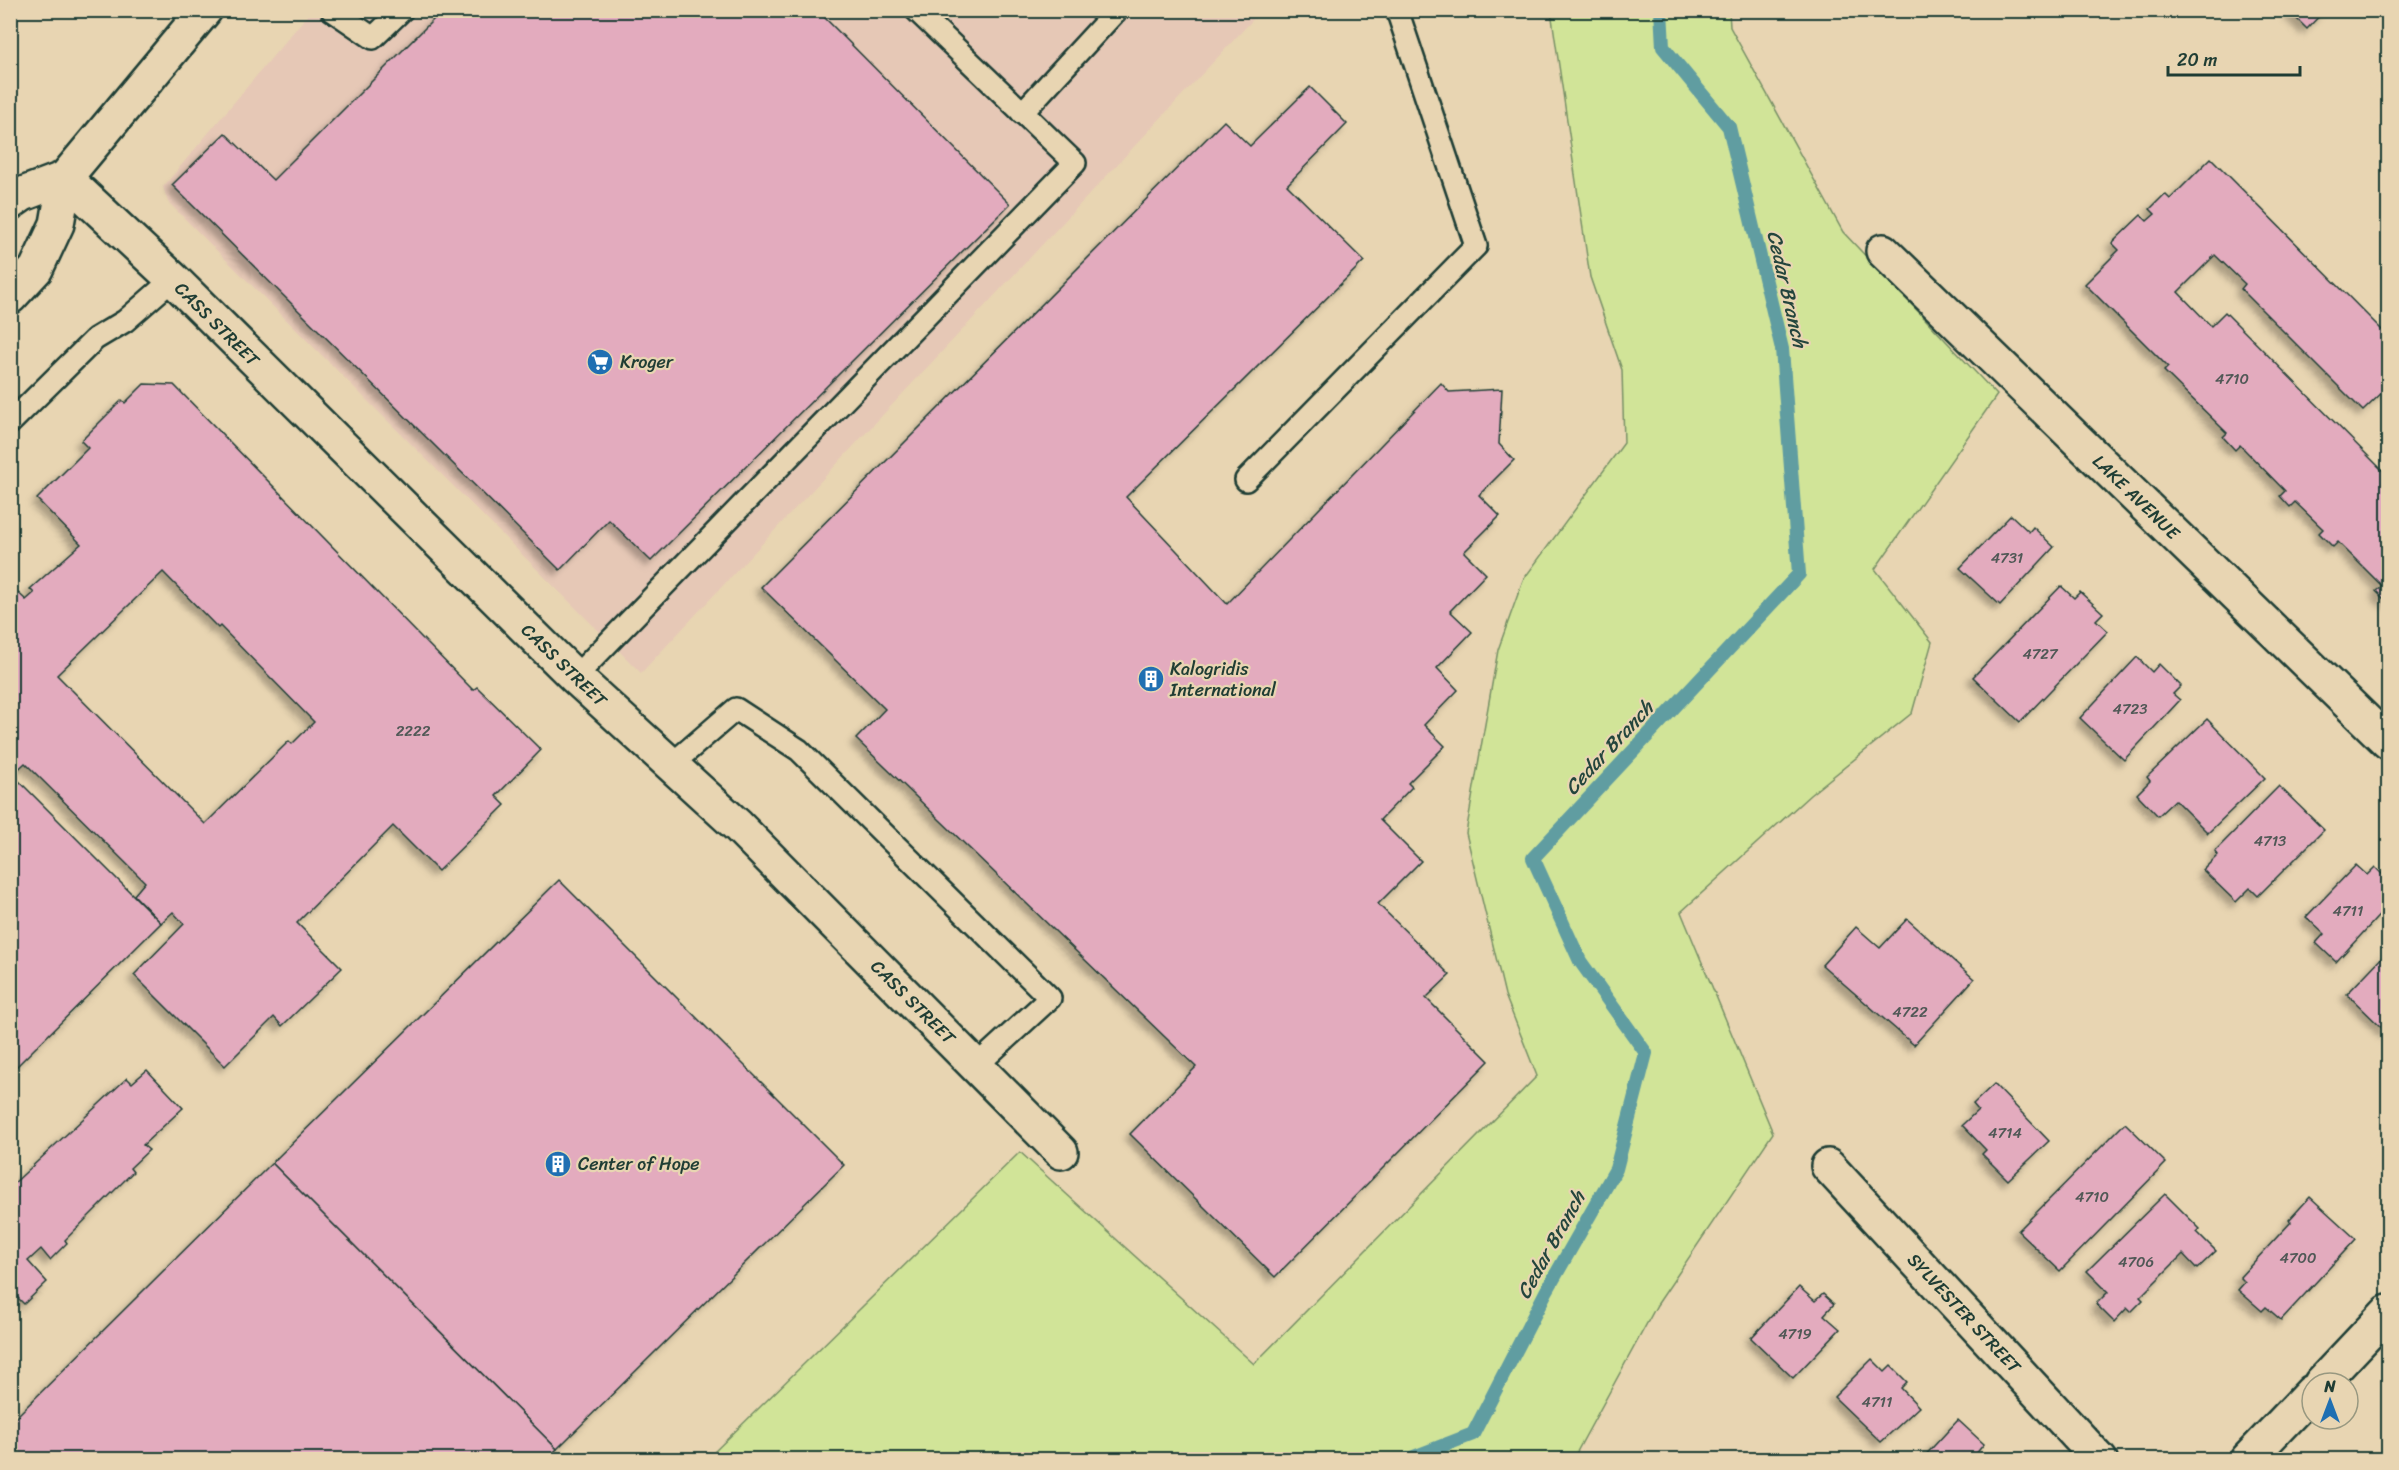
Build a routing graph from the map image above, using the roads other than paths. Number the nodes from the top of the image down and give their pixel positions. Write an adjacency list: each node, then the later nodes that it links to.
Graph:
1 (205, 10): 8 (street)
2 (332, 10): 3 (lane)
3 (402, 10)
4 (916, 10): 7 (lane)
5 (1118, 10): 7 (lane)
6 (1397, 10): 14 (lane)
7 (1022, 113): 15 (lane)
8 (65, 178): 9 (street); 11 (street, CASS STREET); 12 (street)
9 (10, 203)
10 (1883, 251): 16 (street, LAKE AVENUE)
11 (173, 279): 13 (lane); 15 (street, CASS STREET)
12 (10, 297)
13 (10, 423)
14 (1246, 480)
15 (575, 677): 17 (street, CASS STREET)
16 (2388, 742)
17 (671, 765): 18 (street, CASS STREET); 18 (lane)
18 (977, 1065): 19 (street, CASS STREET)
19 (1061, 1152)
20 (1828, 1166): 24 (street, SYLVESTER STREET)
21 (2388, 1312): 22 (street)
22 (2331, 1371)
23 (2300, 1405): 25 (street)
24 (2100, 1460)
25 (2247, 1460)

